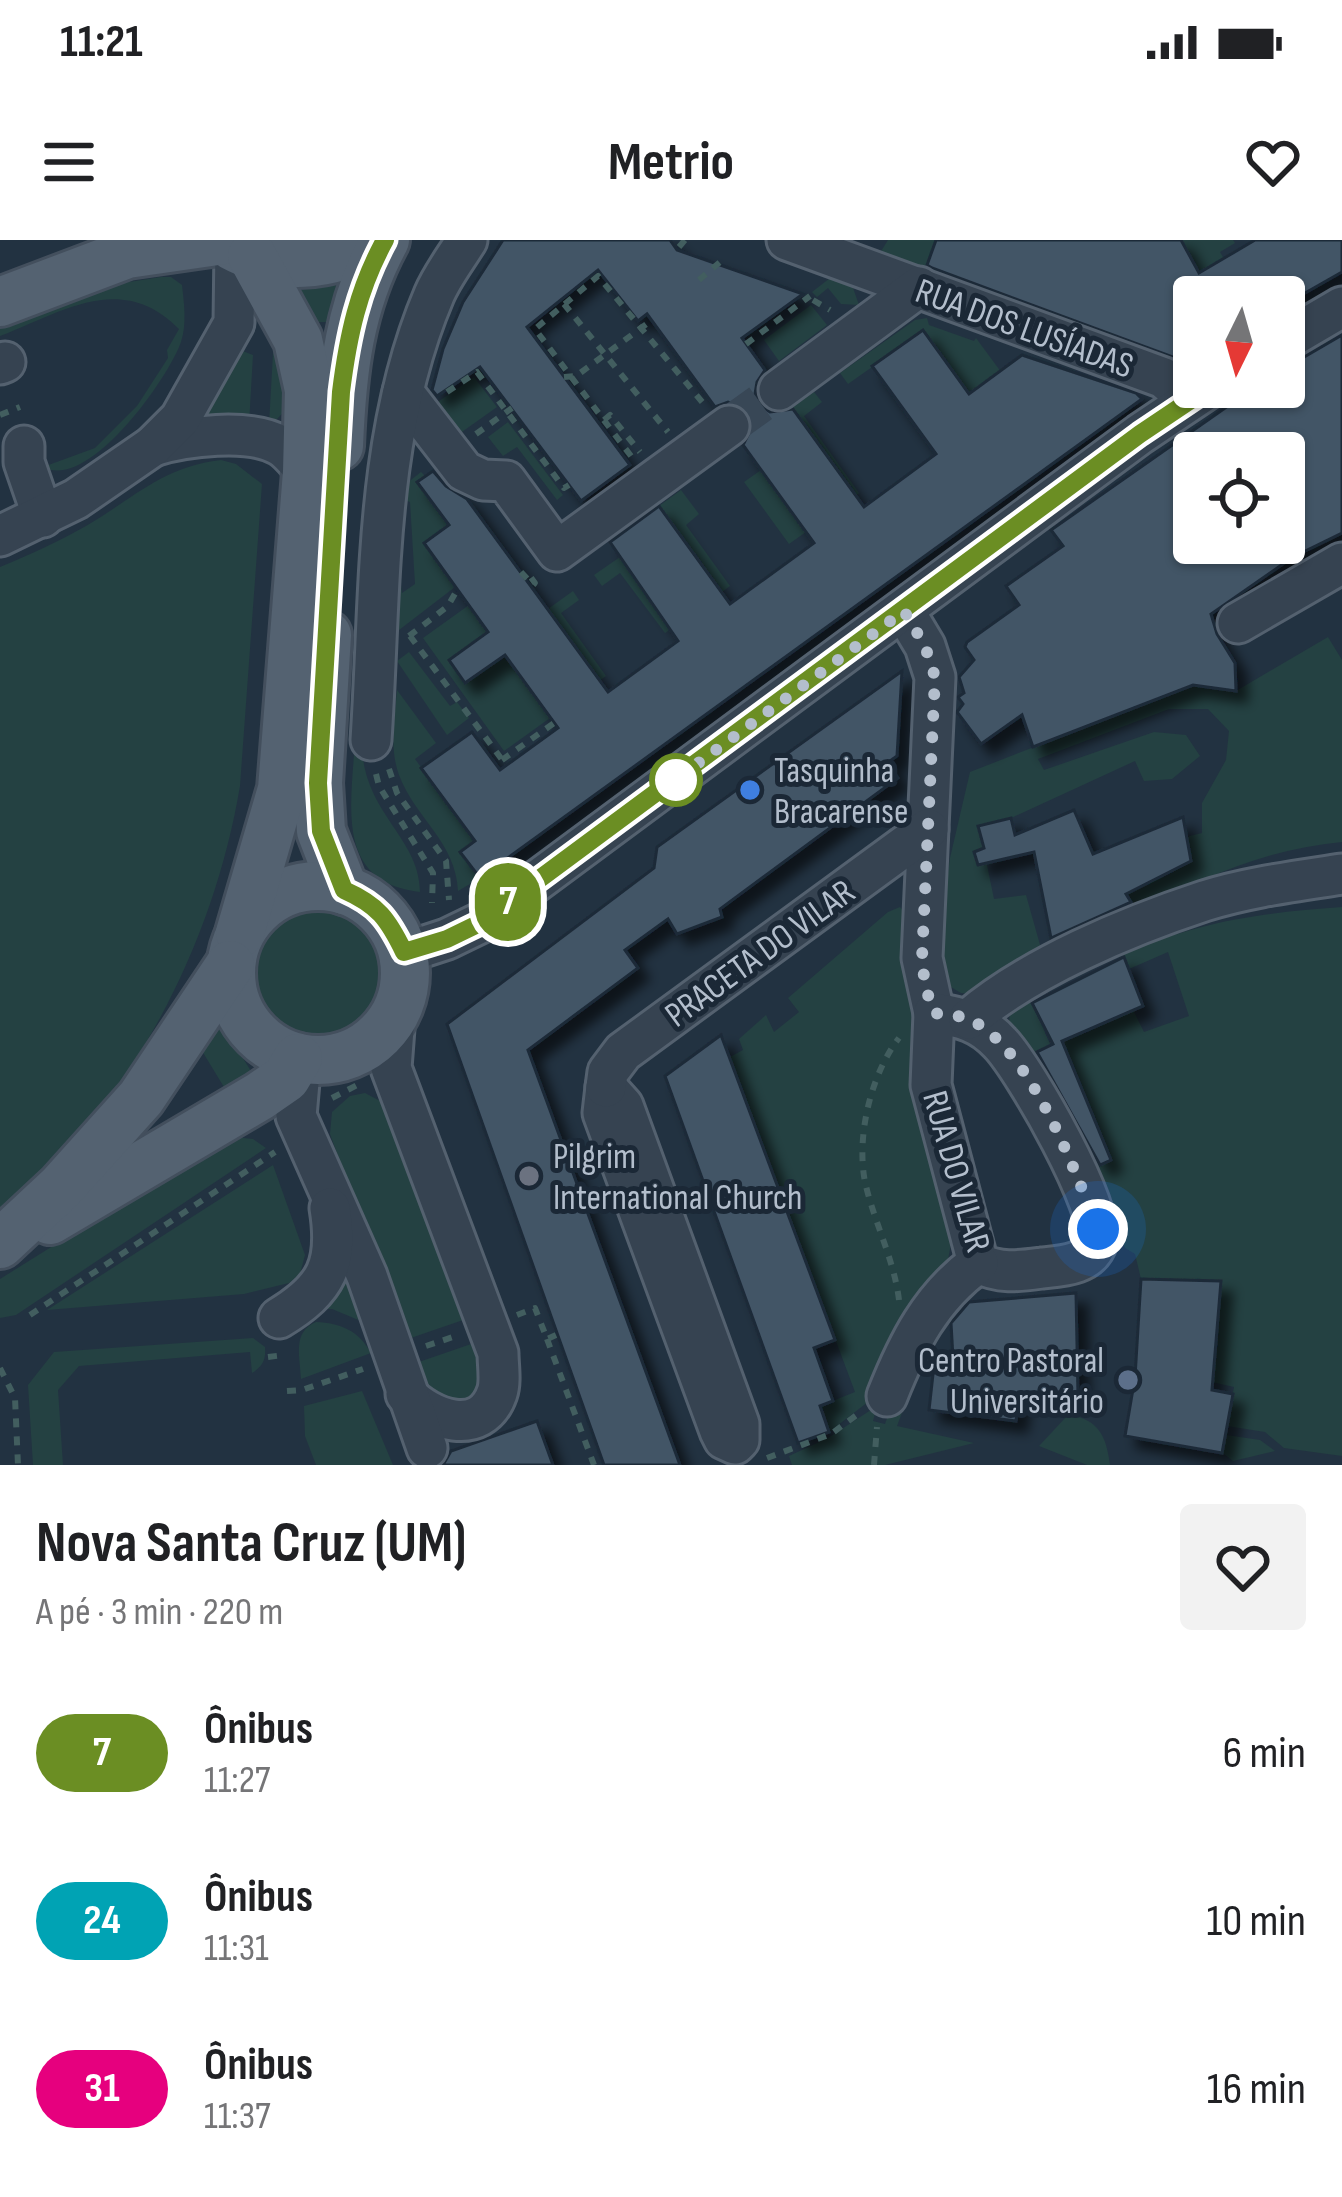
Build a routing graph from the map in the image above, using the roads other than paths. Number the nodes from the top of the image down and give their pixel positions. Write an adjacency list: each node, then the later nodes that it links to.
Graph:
1 (71, 240): 7 (main road)
2 (373, 240): 6 (main road)
3 (386, 240): 27 (main road)
4 (467, 240): 14 (street)
5 (787, 240): 8 (street, RUA DOS LUSÍADAS)
6 (234, 246): 9 (main road); 18 (street); 19 (main road)
7 (0, 268)
8 (919, 287): 12 (street, RUA DOS LUSÍADAS); 13 (street)
9 (0, 302)
10 (1342, 307): 11 (street)
11 (1305, 329)
12 (1173, 382)
13 (779, 390)
14 (403, 392): 16 (street); 24 (street)
15 (1181, 408): 22 (street)
16 (719, 418)
17 (11, 432): 20 (street)
18 (153, 446): 19 (street); 20 (street)
19 (308, 472): 28 (main road)
20 (23, 526)
21 (1342, 562): 23 (street)
22 (904, 611): 25 (street, RUA DO VILAR); 29 (street)
23 (1238, 623)
24 (379, 751)
25 (928, 829): 31 (street, RUA DO VILAR); 33 (street, PRACETA DO VILAR)
26 (1342, 874): 31 (street)
27 (344, 890): 28 (main road); 29 (main road)
28 (235, 949): 32 (main road); 37 (main road)
29 (404, 952): 30 (main road)
30 (395, 1015): 32 (main road); 40 (street)
31 (952, 1016): 38 (street, RUA DO VILAR); 38 (street, RUA DO VILAR)
32 (299, 1058): 34 (main road); 35 (street)
33 (606, 1087): 33 (street)
34 (234, 1109): 35 (street); 37 (main road)
35 (306, 1111): 36 (street)
36 (323, 1179): 39 (street); 40 (street)
37 (0, 1247)
38 (979, 1264): 41 (street)
39 (282, 1336)
40 (406, 1394): 42 (street)
41 (887, 1396)
42 (428, 1448)

